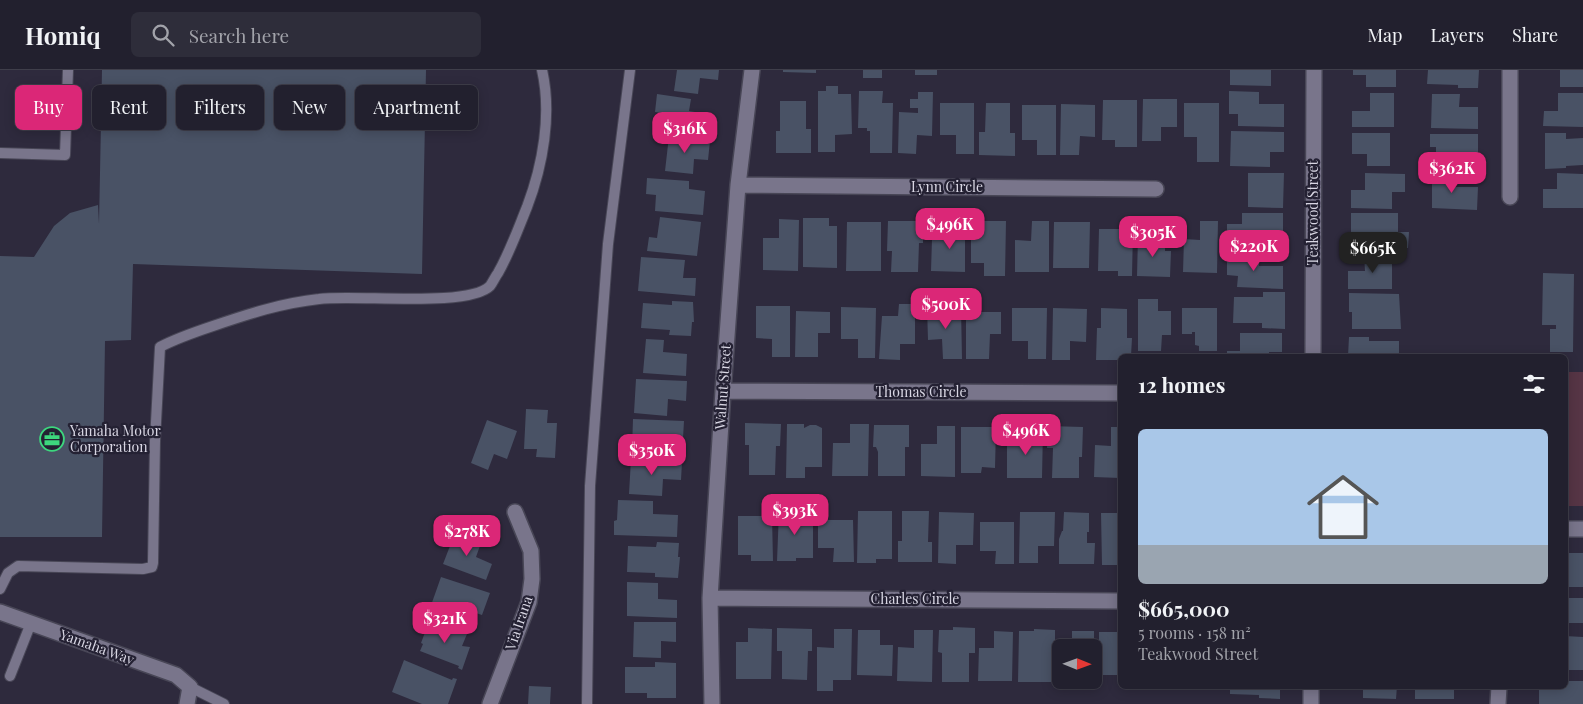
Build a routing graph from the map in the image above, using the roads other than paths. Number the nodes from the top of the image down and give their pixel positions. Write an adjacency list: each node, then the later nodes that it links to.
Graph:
1 (68, 70): 7 (lane)
2 (542, 70): 17 (lane)
3 (630, 70): 29 (lane)
4 (752, 70): 8 (street, Walnut Street)
5 (1314, 70): 11 (street, Teakwood Street)
6 (1510, 70): 10 (street)
7 (0, 153)
8 (738, 186): 9 (street, Lynn Circle); 12 (street, Walnut Street)
9 (1156, 189)
10 (1510, 198)
11 (1312, 354)
12 (722, 391): 13 (street, Thomas Circle); 18 (street, Walnut Street)
13 (1118, 393)
14 (515, 512): 28 (street, Via Irana)
15 (1583, 528): 16 (street)
16 (1568, 529)
17 (0, 589)
18 (710, 598): 19 (street, Charles Circle); 30 (street, Walnut Street)
19 (1118, 601)
20 (0, 612): 21 (street, Yamaha Way)
21 (31, 623): 22 (lane); 23 (street, Yamaha Way)
22 (10, 676)
23 (190, 687): 26 (street); 27 (lane)
24 (1311, 689): 31 (street)
25 (1500, 689): 32 (street)
26 (188, 704)
27 (224, 704)
28 (490, 704)
29 (587, 704)
30 (712, 704)
31 (1311, 704)
32 (1498, 704)

